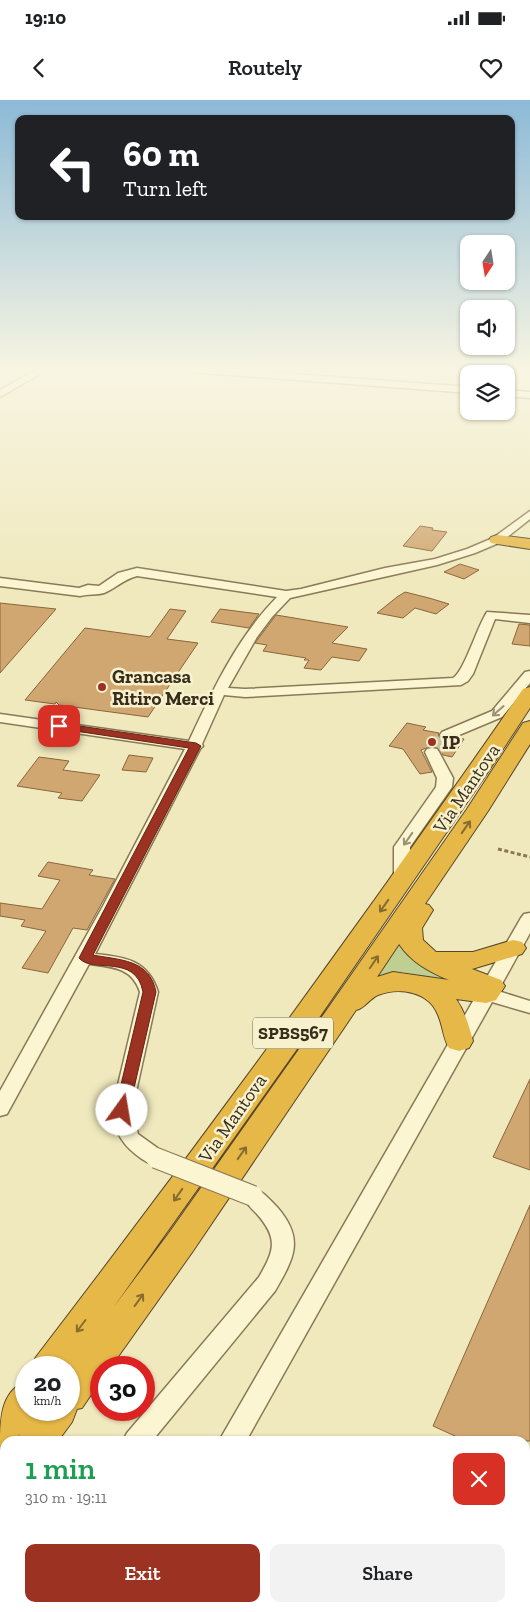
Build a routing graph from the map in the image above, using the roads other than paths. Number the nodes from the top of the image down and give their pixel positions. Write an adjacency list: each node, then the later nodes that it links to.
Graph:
1 (530, 514): 2 (street)
2 (496, 540): 3 (highway); 5 (street)
3 (530, 544)
4 (0, 582): 5 (street)
5 (286, 595): 8 (street)
6 (530, 619): 8 (street)
7 (530, 675): 12 (street, one-way to 12)
8 (221, 692): 13 (street)
9 (530, 693): 16 (highway, Via Mantova / SPBS567)
10 (0, 718): 13 (street)
11 (530, 727): 14 (highway, Via Mantova / SPBS567)
12 (447, 735)
13 (196, 746): 20 (street)
14 (521, 747): 16 (highway, Via Mantova / SPBS567, one-way to 14)
15 (432, 752): 16 (street, one-way to 16)
16 (415, 881): 19 (highway); 24 (highway, Via Mantova / SPBS567, one-way to 16); 27 (highway, Via Mantova / SPBS567, one-way to 27)
17 (530, 918): 18 (street)
18 (513, 948): 19 (highway); 22 (street)
19 (426, 957): 22 (highway)
20 (85, 958): 26 (street); 33 (street, bridge)
21 (424, 986): 22 (highway); 24 (highway); 25 (highway)
22 (490, 990): 23 (street); 25 (street)
23 (530, 1007)
24 (341, 1011): 28 (highway, Via Mantova / SPBS567, one-way to 24)
25 (459, 1041): 34 (street)
26 (0, 1109)
27 (58, 1356)
28 (80, 1381)
29 (15, 1412): 31 (highway)
30 (51, 1421): 32 (highway)
31 (0, 1432)
32 (40, 1436)
33 (140, 1436)
34 (235, 1436)

